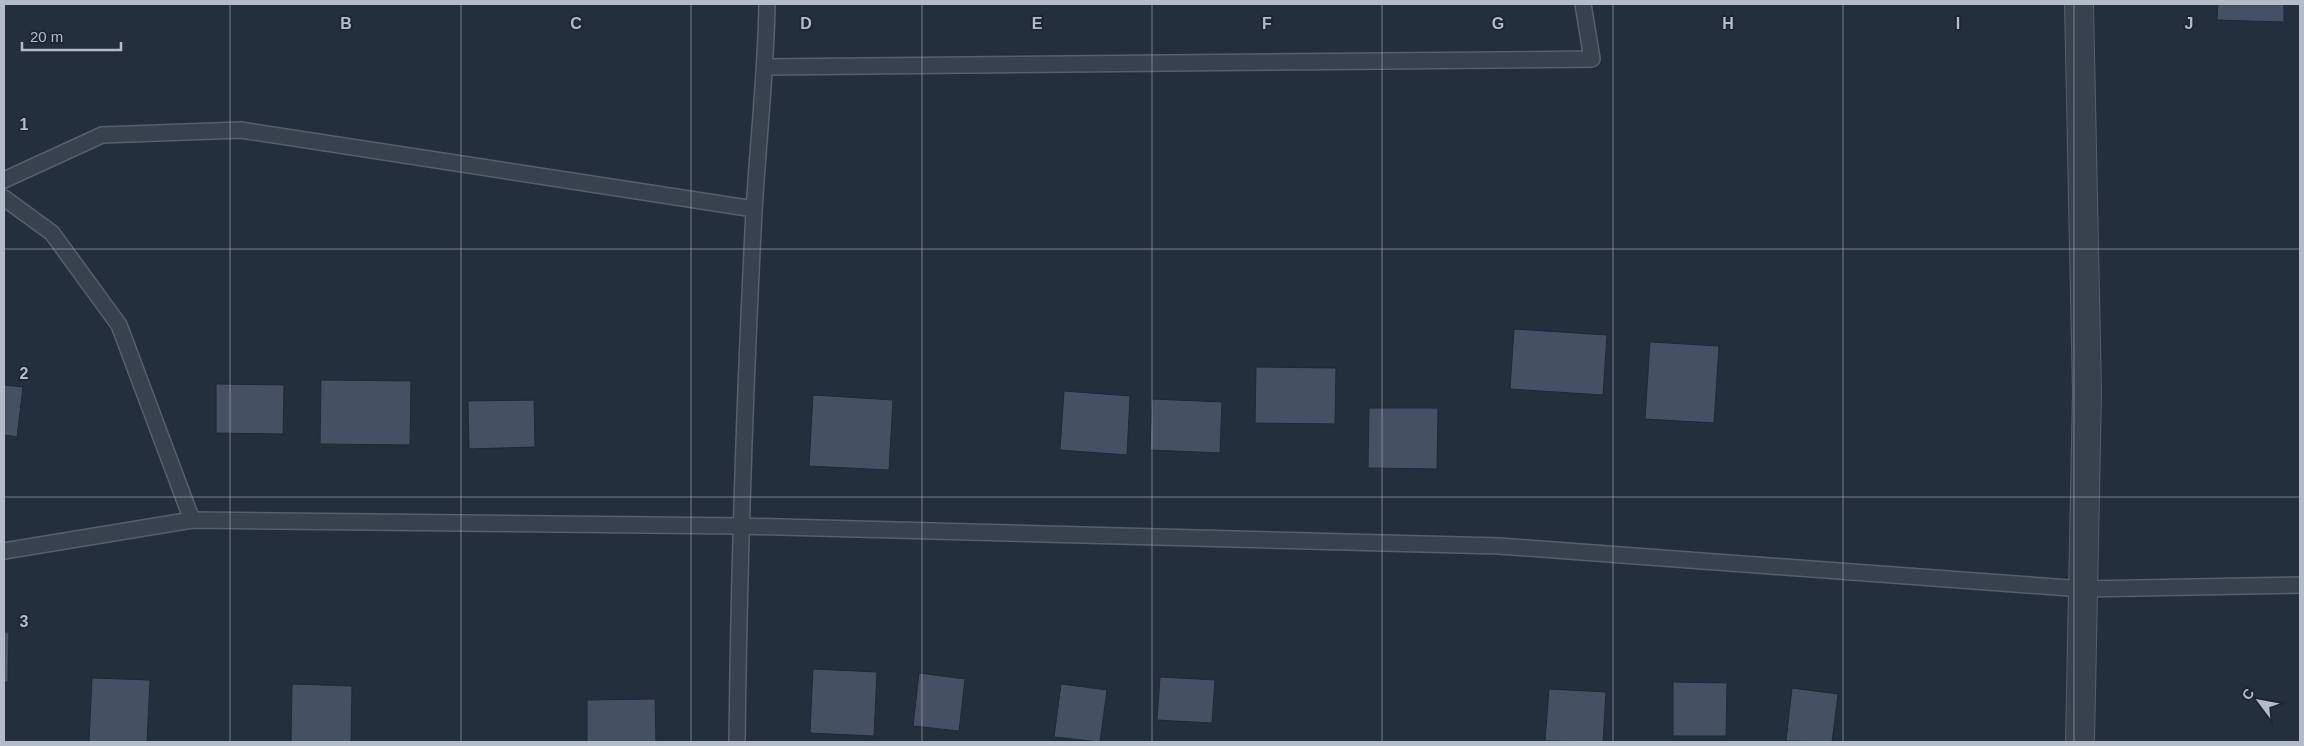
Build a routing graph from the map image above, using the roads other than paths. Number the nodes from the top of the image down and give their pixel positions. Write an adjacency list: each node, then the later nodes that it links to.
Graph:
1 (767, 4): 4 (lane)
2 (1584, 4): 4 (lane)
3 (2079, 4): 12 (street)
4 (766, 66): 7 (lane)
5 (4, 180): 7 (lane)
6 (4, 198): 8 (lane)
7 (754, 209): 9 (lane)
8 (192, 520): 9 (lane); 10 (lane)
9 (740, 526): 12 (lane); 13 (lane)
10 (4, 551)
11 (2300, 585): 12 (lane)
12 (2083, 589): 14 (street)
13 (737, 742)
14 (2080, 742)

